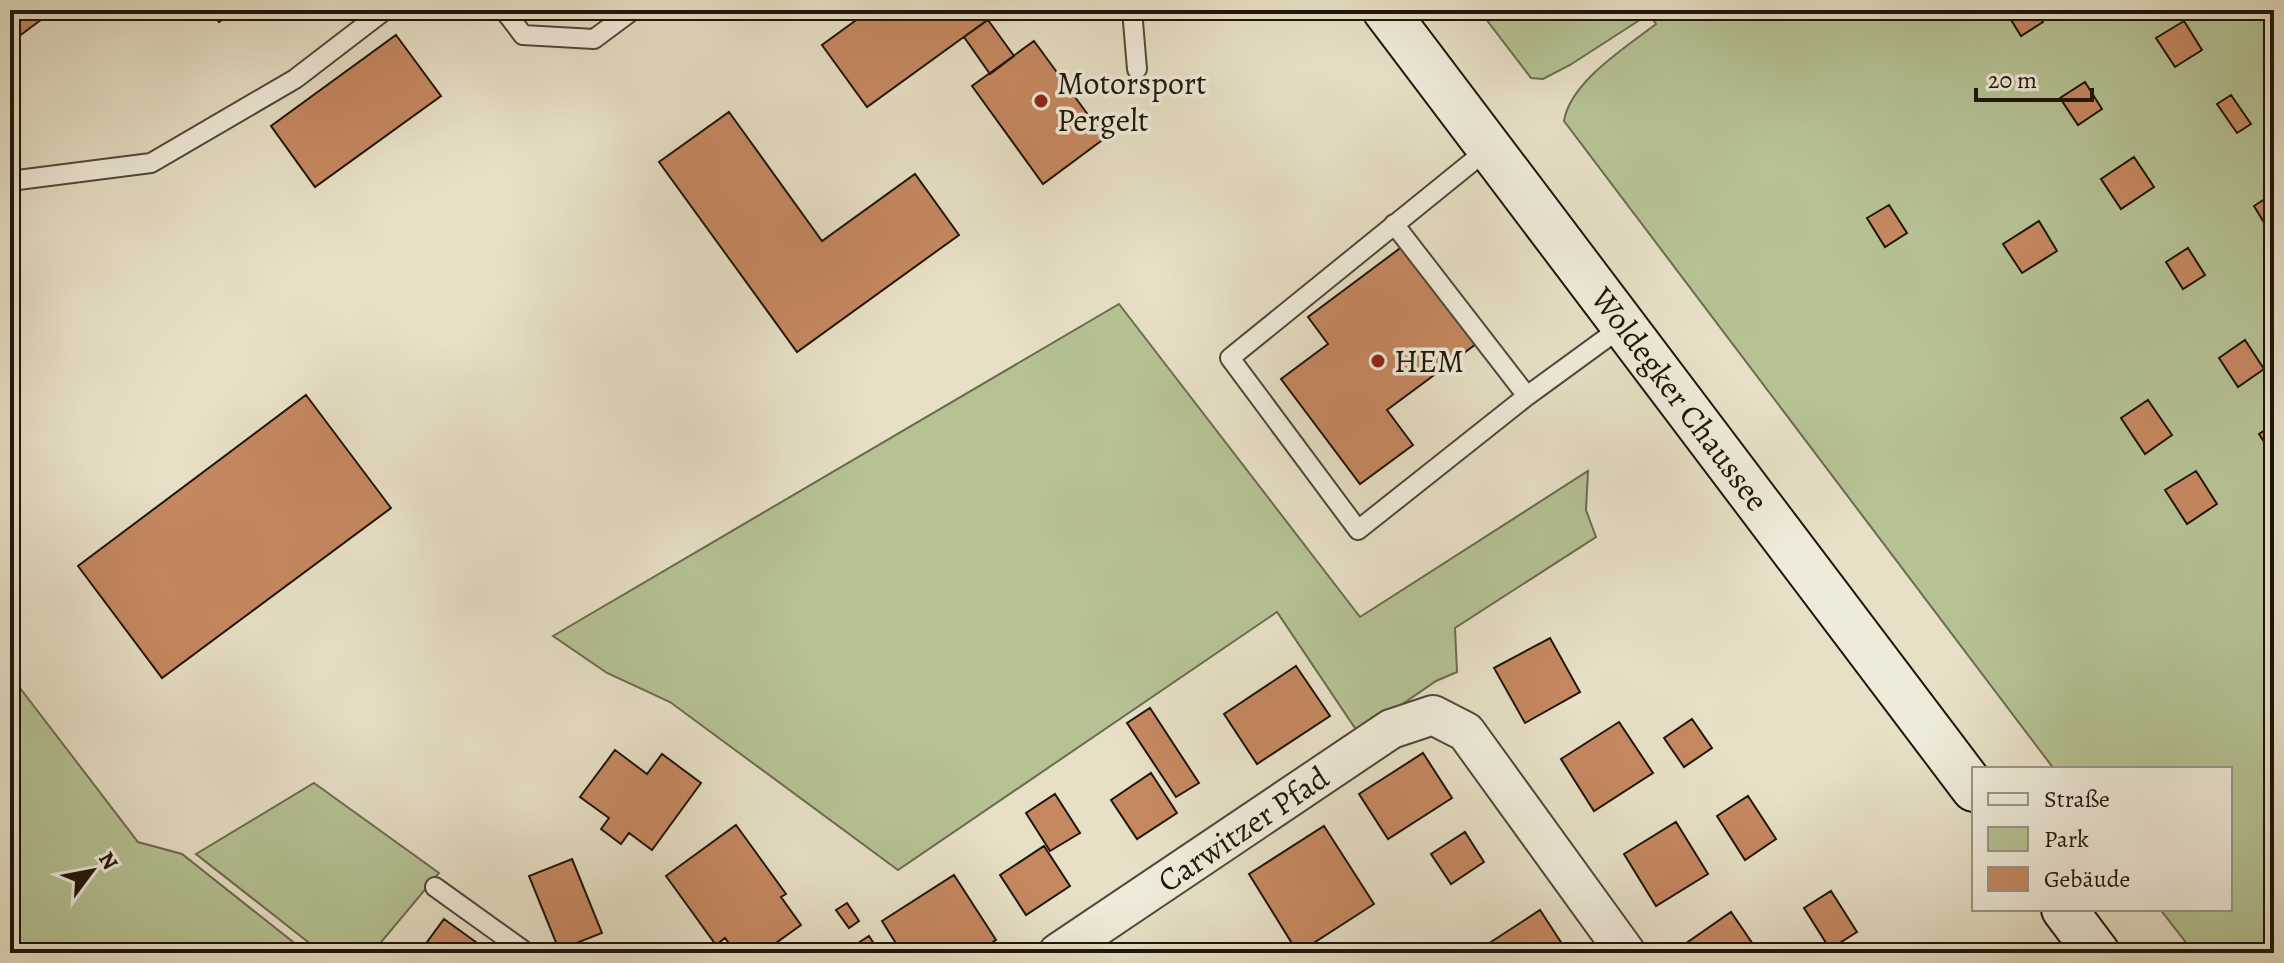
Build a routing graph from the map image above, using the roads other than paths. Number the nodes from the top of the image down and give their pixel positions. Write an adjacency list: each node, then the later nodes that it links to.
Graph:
1 (385, 10): 8 (lane)
2 (504, 10): 3 (lane)
3 (633, 10)
4 (1132, 10): 6 (lane)
5 (1385, 10): 7 (main road, Woldegker Chaussee)
6 (1137, 69)
7 (1488, 149): 9 (lane); 10 (main road, Woldegker Chaussee)
8 (10, 181)
9 (1394, 224): 11 (lane); 11 (lane)
10 (1623, 326): 11 (lane); 12 (main road, Woldegker Chaussee)
11 (1527, 396)
12 (1972, 786)
13 (435, 887): 15 (lane)
14 (2066, 911): 18 (main road)
15 (527, 953)
16 (1058, 953): 17 (street, Carwitzer Pfad)
17 (1626, 953)
18 (2097, 953)

